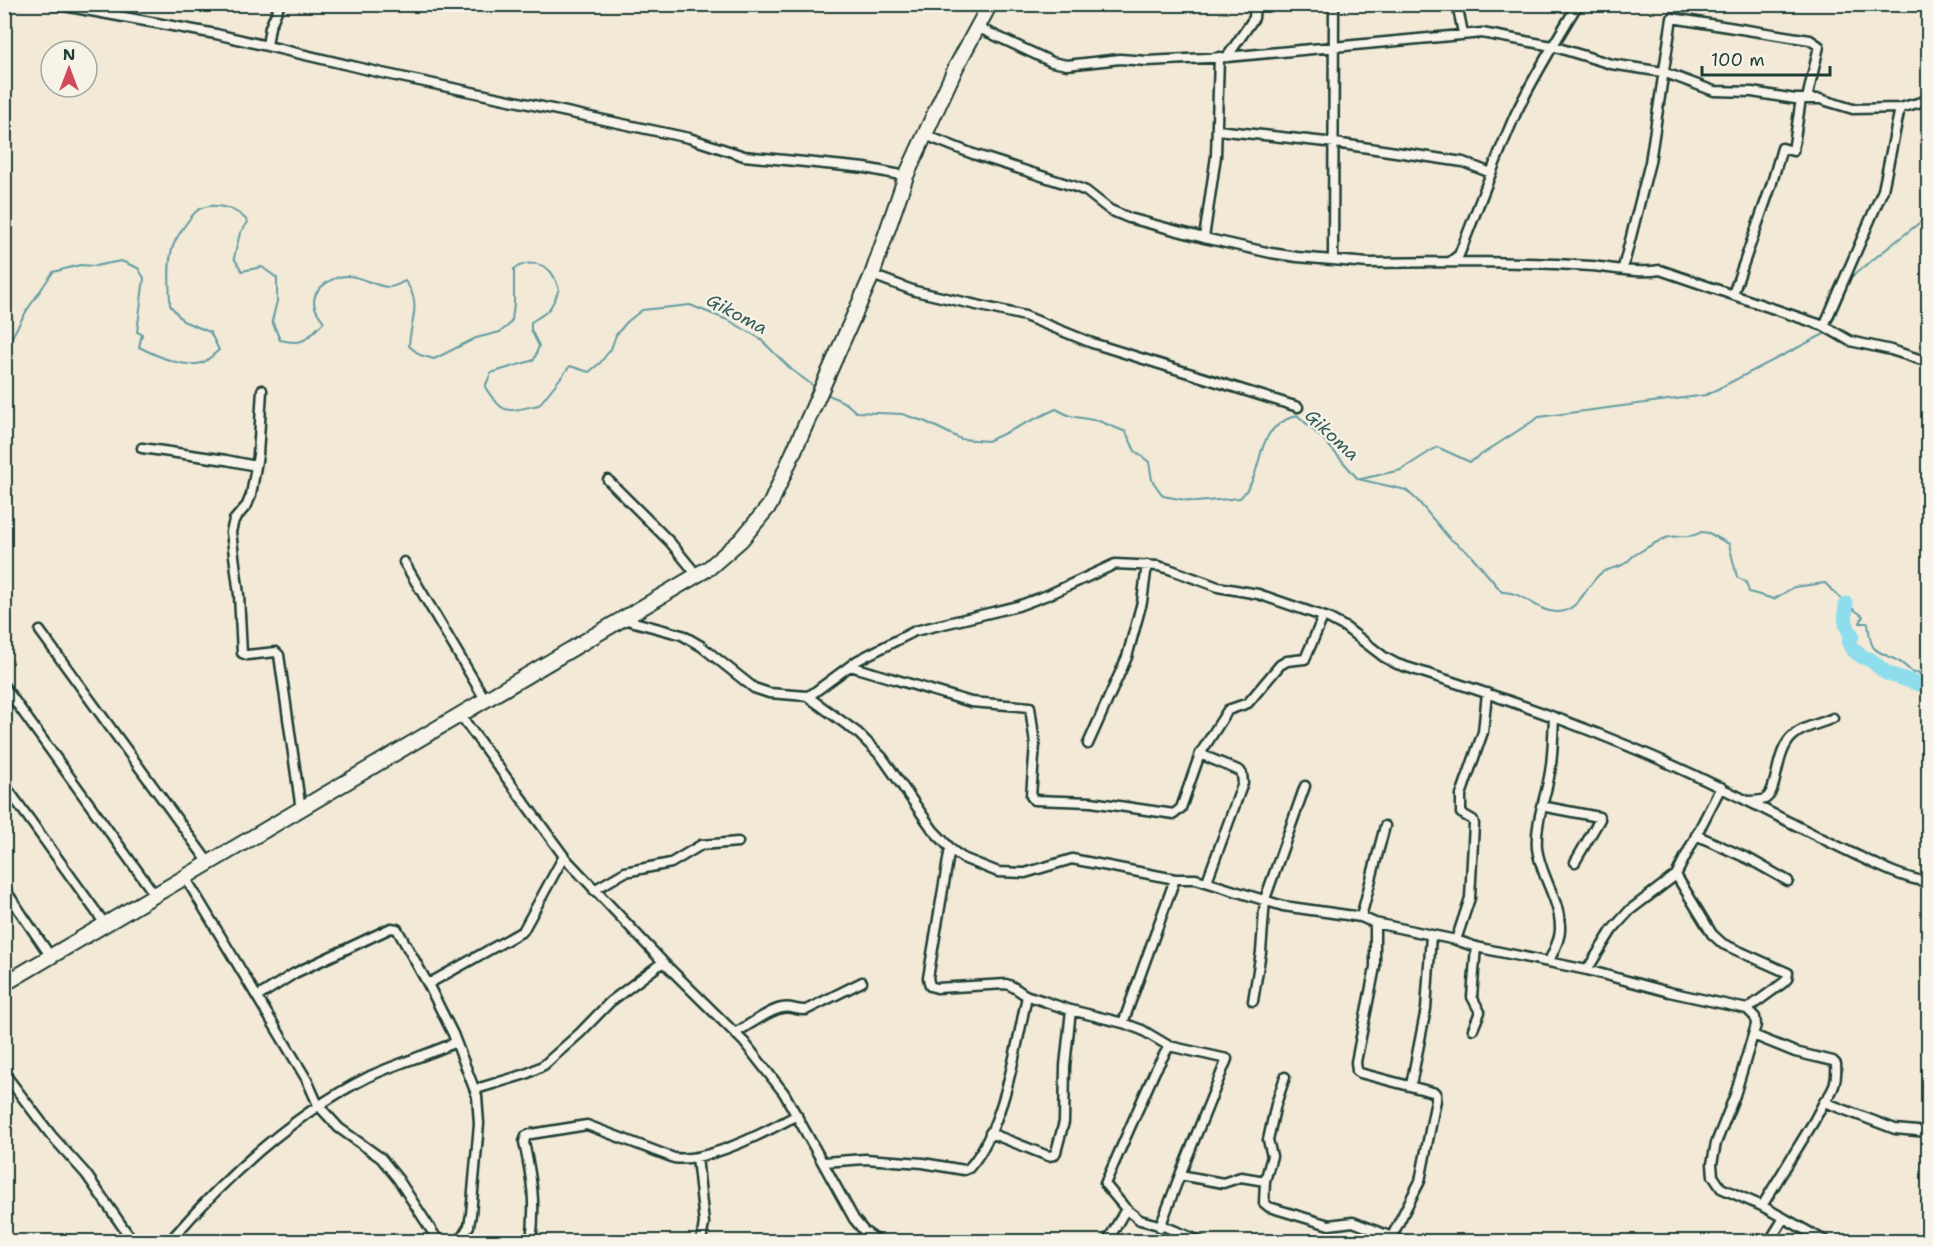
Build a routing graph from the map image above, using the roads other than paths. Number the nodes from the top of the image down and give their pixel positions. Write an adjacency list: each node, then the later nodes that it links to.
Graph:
1 (53, 4): 10 (street)
2 (280, 4): 10 (street)
3 (990, 4): 8 (main road)
4 (1255, 4): 13 (street)
5 (1334, 4): 11 (street)
6 (1457, 4): 9 (street)
7 (1578, 4): 12 (street)
8 (979, 28): 13 (street); 19 (main road)
9 (1462, 33): 11 (street); 12 (street)
10 (267, 46): 22 (street)
11 (1335, 46): 13 (street); 20 (street)
12 (1552, 46): 14 (street); 21 (street)
13 (1223, 57): 18 (street)
14 (1664, 72): 15 (street); 15 (street); 26 (street)
15 (1804, 99): 17 (street); 28 (street)
16 (1929, 100): 17 (street)
17 (1900, 108): 29 (street)
18 (1217, 130): 20 (street); 23 (street)
19 (925, 135): 22 (main road); 23 (street)
20 (1335, 142): 21 (street); 24 (street)
21 (1491, 172): 25 (street)
22 (906, 177): 27 (main road)
23 (1204, 238): 24 (street)
24 (1333, 260): 25 (street)
25 (1450, 262): 26 (street)
26 (1623, 268): 28 (street)
27 (872, 275): 32 (street); 38 (main road)
28 (1733, 294): 29 (street)
29 (1824, 326): 30 (street)
30 (1929, 361)
31 (262, 390): 34 (street)
32 (1298, 407)
33 (142, 448): 34 (street)
34 (256, 466): 57 (street)
35 (608, 480): 38 (street)
36 (404, 562): 46 (street)
37 (1148, 565): 39 (street); 42 (street); 50 (street)
38 (697, 575): 40 (main road)
39 (1323, 616): 44 (street); 51 (street)
40 (623, 619): 45 (street); 46 (main road)
41 (40, 631): 64 (street)
42 (850, 666): 45 (street); 51 (street)
43 (4, 686): 73 (street)
44 (1487, 693): 48 (street); 79 (street)
45 (807, 696): 61 (street)
46 (486, 701): 47 (main road)
47 (461, 716): 57 (main road); 62 (street)
48 (1554, 717): 54 (street); 56 (street)
49 (1833, 718): 55 (street)
50 (1088, 744)
51 (1200, 754): 68 (street)
52 (4, 783): 77 (street)
53 (1305, 786): 74 (street)
54 (1721, 787): 55 (street); 59 (street)
55 (1746, 801): 70 (street)
56 (1541, 806): 63 (street); 83 (street)
57 (301, 810): 64 (main road)
58 (1385, 826): 75 (street)
59 (1696, 836): 65 (street); 69 (street)
60 (738, 842): 72 (street)
61 (950, 848): 67 (street); 88 (street)
62 (564, 856): 72 (street); 87 (street)
63 (1575, 862)
64 (209, 863): 66 (main road)
65 (1676, 875): 84 (street); 91 (street)
66 (185, 877): 73 (main road); 89 (street)
67 (1175, 879): 68 (street); 93 (street)
68 (1207, 881): 74 (street)
69 (1788, 881)
70 (1929, 882)
71 (4, 888): 81 (street)
72 (594, 890): 82 (street)
73 (155, 895): 77 (main road)
74 (1265, 899): 75 (street); 90 (street)
75 (1361, 917): 76 (street)
76 (1375, 923): 78 (street); 101 (street)
77 (105, 924): 81 (main road)
78 (1431, 935): 79 (street); 101 (street)
79 (1456, 940): 80 (street)
80 (1476, 947): 83 (street); 94 (street)
81 (51, 957): 86 (main road)
82 (663, 962): 95 (street); 102 (street)
83 (1549, 962): 84 (street)
84 (1587, 970): 91 (street)
85 (862, 982): 95 (street)
86 (4, 984)
87 (428, 984): 89 (street); 97 (street)
88 (1028, 996): 92 (street); 107 (street)
89 (257, 997): 104 (street)
90 (1253, 1001)
91 (1747, 1009): 96 (street)
92 (1071, 1011): 93 (street); 107 (street)
93 (1123, 1023): 98 (street)
94 (1473, 1029)
95 (735, 1033): 105 (street)
96 (1753, 1035): 103 (street); 112 (street)
97 (456, 1042): 102 (street); 104 (street)
98 (1169, 1046): 110 (street); 113 (street)
99 (4, 1073): 118 (street)
100 (1285, 1077): 111 (street)
101 (1411, 1085): 116 (street)
102 (476, 1089): 120 (street)
103 (1824, 1102): 106 (street); 112 (street)
104 (318, 1105): 117 (street); 119 (street)
105 (797, 1115): 108 (street); 109 (street)
106 (1929, 1132)
107 (990, 1133): 109 (street)
108 (697, 1157): 121 (street); 122 (street)
109 (824, 1162): 123 (street)
110 (1180, 1175): 111 (street); 115 (street)
111 (1265, 1181): 116 (street)
112 (1762, 1206): 114 (street)
113 (1126, 1209): 115 (street); 124 (street)
114 (1784, 1218): 127 (street); 128 (street)
115 (1160, 1227): 125 (street)
116 (1392, 1236): 126 (street)
117 (172, 1240)
118 (136, 1242)
119 (439, 1242)
120 (459, 1242)
121 (531, 1242)
122 (701, 1242)
123 (879, 1242)
124 (1107, 1242)
125 (1202, 1242)
126 (1405, 1242)
127 (1769, 1242)
128 (1827, 1242)

